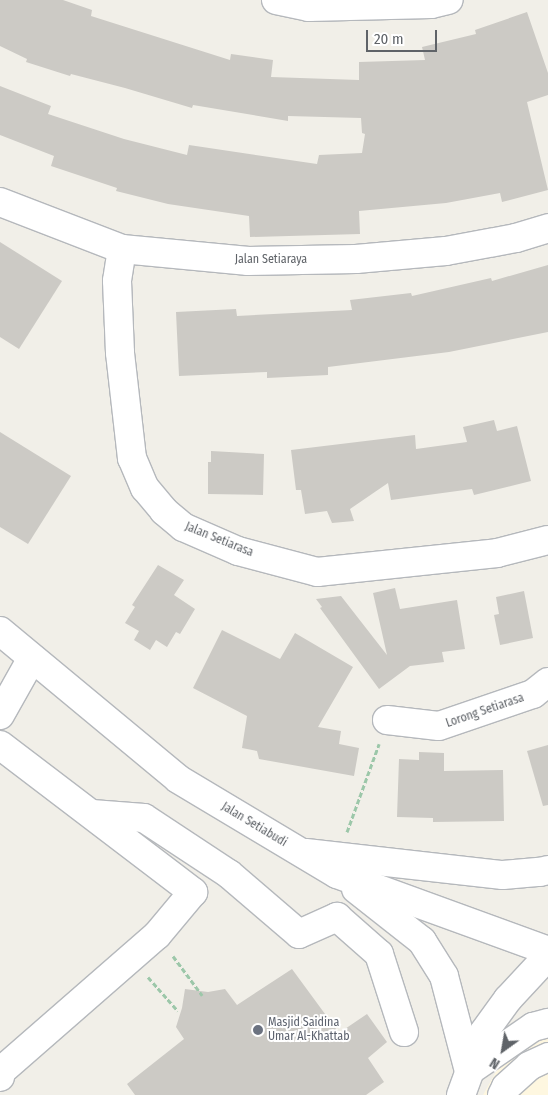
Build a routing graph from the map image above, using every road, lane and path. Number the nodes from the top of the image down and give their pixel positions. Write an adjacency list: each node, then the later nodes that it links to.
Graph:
1 (276, 0): 2 (street)
2 (449, 0)
3 (0, 202): 5 (street, Jalan Setiaraya)
4 (548, 228): 5 (street, Jalan Setiaraya)
5 (122, 249): 6 (street, Jalan Setiarasa)
6 (548, 540)
7 (0, 631): 8 (street, Jalan Setiabudi)
8 (32, 658): 10 (street); 14 (street, Jalan Setiabudi)
9 (548, 682): 11 (street, Lorong Setiarasa)
10 (0, 715)
11 (387, 720): 14 (path)
12 (0, 745): 13 (street)
13 (92, 814): 16 (street); 23 (street)
14 (338, 865): 15 (street); 17 (street, Jalan Setiabudi); 26 (street)
15 (548, 870)
16 (157, 936): 19 (street); 20 (path)
17 (548, 951)
18 (548, 956): 26 (street)
19 (131, 958): 21 (path); 25 (street)
20 (202, 995)
21 (178, 1011)
22 (548, 1024): 26 (street)
23 (404, 1032)
24 (548, 1057): 27 (street)
25 (0, 1077)
26 (464, 1083)
27 (502, 1095)

